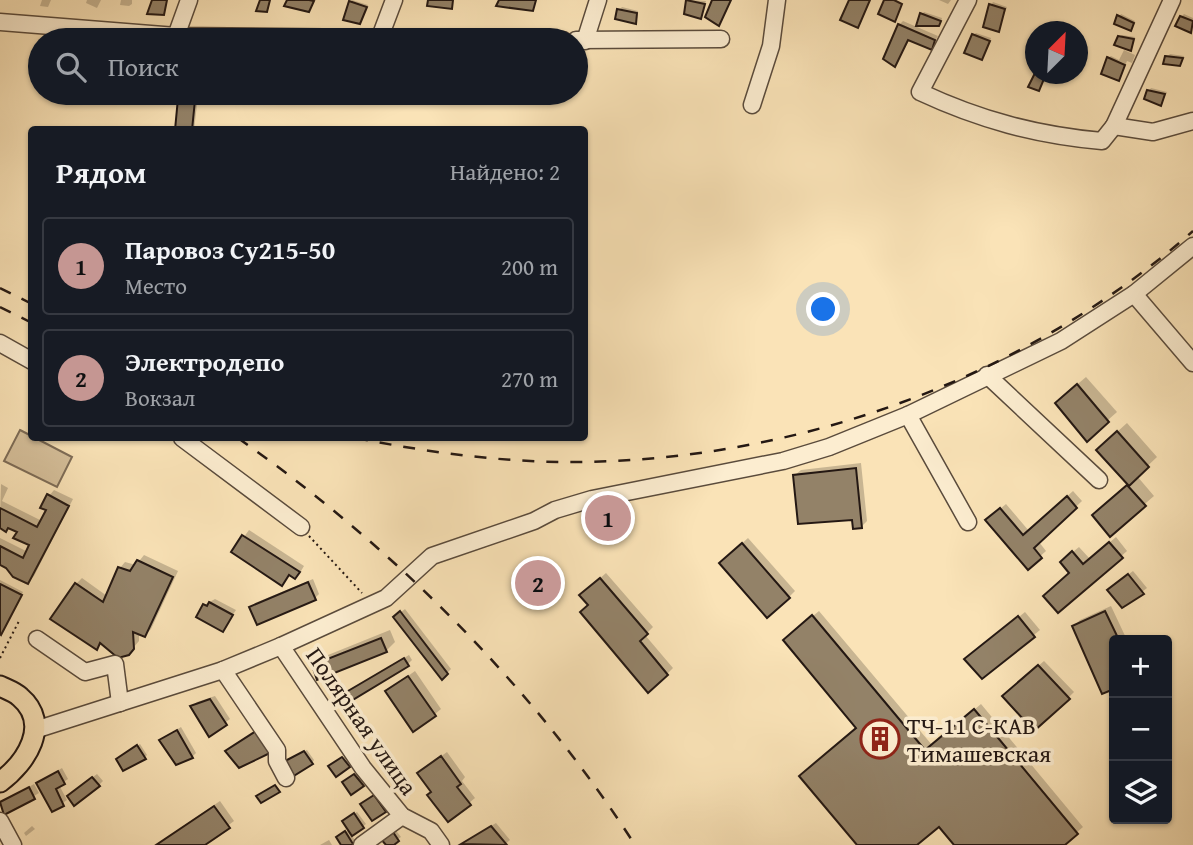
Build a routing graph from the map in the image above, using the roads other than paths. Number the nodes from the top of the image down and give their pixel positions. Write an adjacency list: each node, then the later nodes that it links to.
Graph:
1 (189, 0): 9 (street)
2 (394, 0): 10 (street)
3 (598, 0): 11 (street)
4 (777, 0): 14 (street)
5 (968, 0): 16 (street)
6 (1172, 0): 16 (street)
7 (0, 22): 8 (street)
8 (76, 28)
9 (180, 28)
10 (383, 28)
11 (586, 28)
12 (721, 39): 13 (street)
13 (588, 41)
14 (752, 105)
15 (1193, 121): 16 (street)
16 (1114, 127)
17 (1193, 246): 18 (street)
18 (1134, 294): 21 (street); 22 (street)
19 (0, 343): 20 (street)
20 (28, 359)
21 (1193, 363)
22 (987, 375): 23 (street); 25 (street)
23 (908, 415): 26 (street); 29 (street)
24 (186, 441): 27 (street)
25 (1099, 480)
26 (968, 522)
27 (301, 527)
28 (37, 639): 32 (street)
29 (281, 646): 30 (street); 36 (street, Полярная улица)
30 (223, 670): 32 (street); 34 (street)
31 (0, 686): 33 (main road)
32 (120, 702): 33 (street)
33 (35, 730): 35 (main road)
34 (286, 779)
35 (0, 782)
36 (402, 816): 39 (street); 40 (street, Полярная улица)
37 (0, 821): 38 (street)
38 (13, 845)
39 (362, 845)
40 (441, 845)

